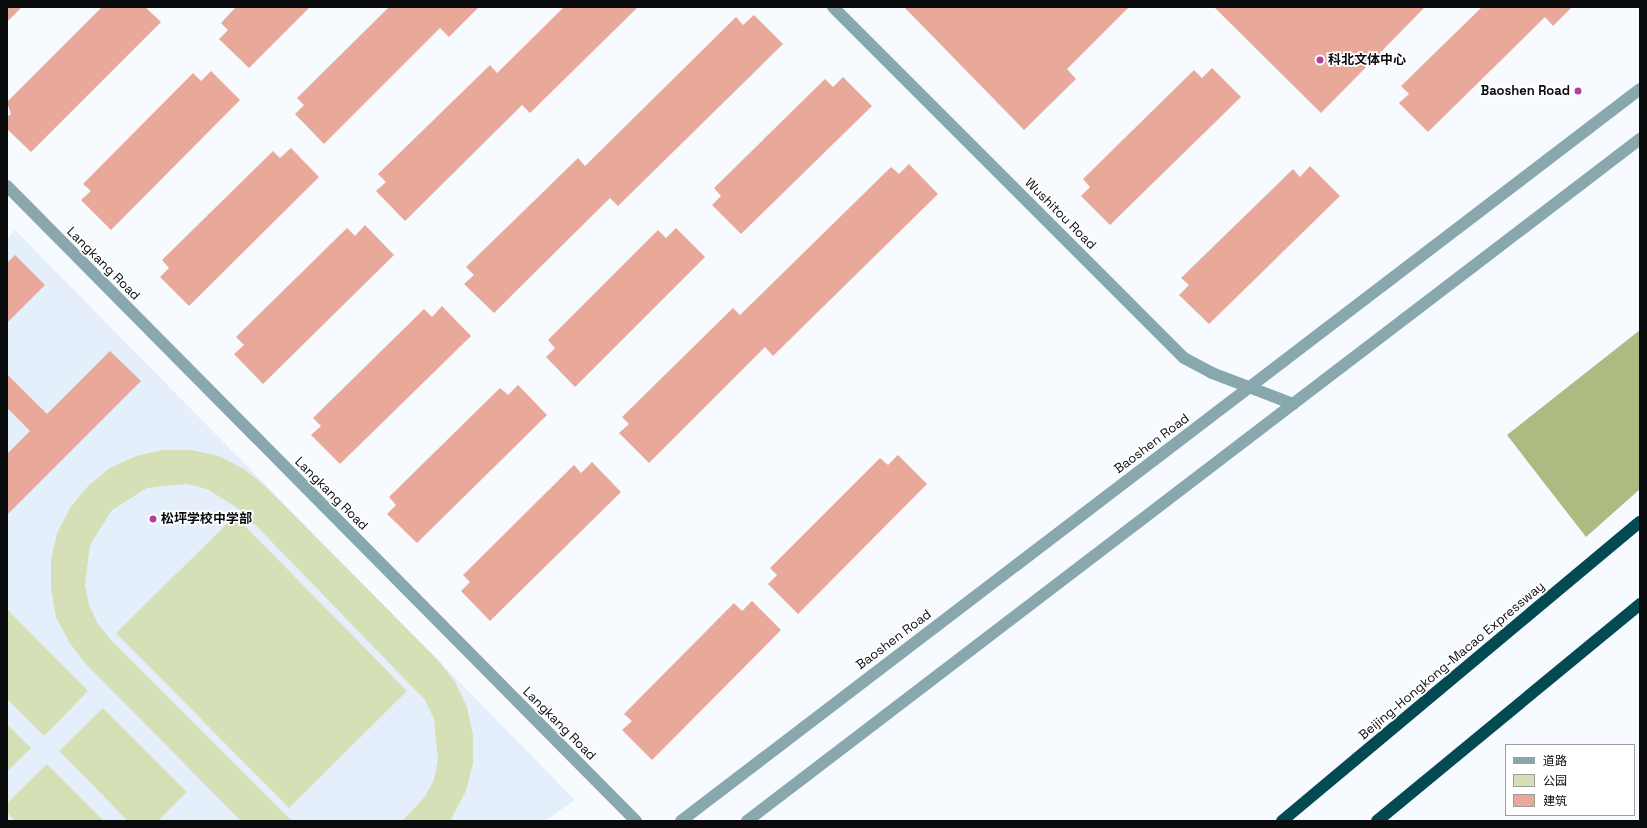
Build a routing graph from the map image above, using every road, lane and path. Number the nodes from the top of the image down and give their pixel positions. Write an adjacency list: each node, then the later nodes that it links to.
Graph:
1 (833, 7): 5 (street, Wushitou Road)
2 (1640, 89): 5 (street, Baoshen Road)
3 (1640, 139): 6 (street)
4 (7, 186): 9 (street, Langkang Road)
5 (1250, 386): 6 (street, Wushitou Road); 10 (street, Baoshen Road)
6 (1293, 404): 11 (street)
7 (1640, 522): 12 (highway, Beijing-Hongkong-Macao Expressway)
8 (1640, 604): 13 (highway)
9 (636, 821)
10 (681, 821)
11 (747, 821)
12 (1282, 821)
13 (1377, 821)

